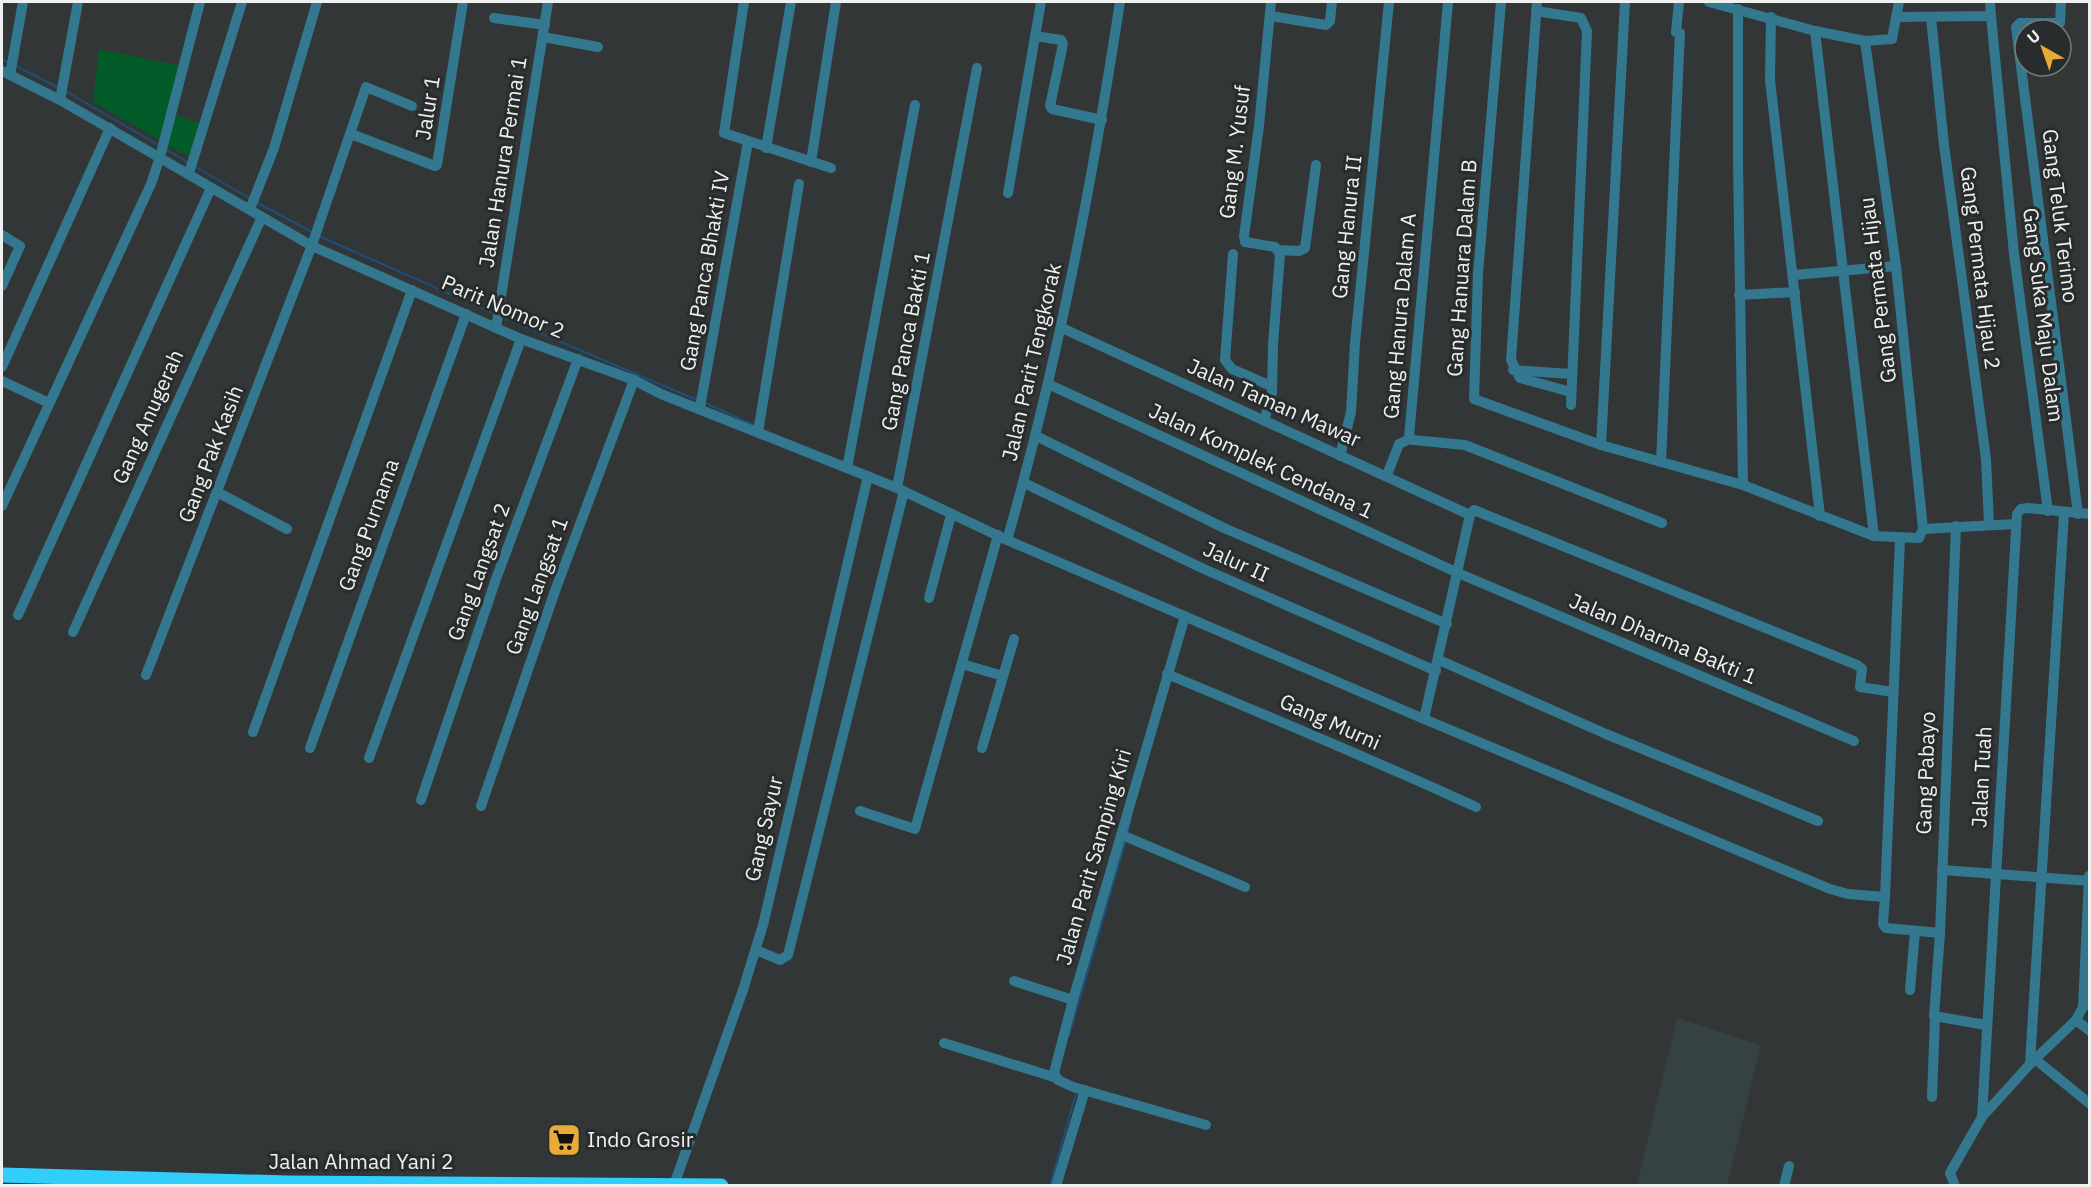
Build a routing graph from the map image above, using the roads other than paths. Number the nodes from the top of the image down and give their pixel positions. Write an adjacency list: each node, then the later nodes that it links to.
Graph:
1 (23, 2): 39 (street)
2 (78, 2): 40 (street)
3 (200, 2): 48 (street)
4 (242, 2): 52 (street)
5 (317, 2): 56 (street)
6 (463, 2): 45 (street, Jalur 1)
7 (548, 2): 32 (street, Jalan Hanura Permai 1)
8 (744, 2): 46 (street)
9 (791, 2): 47 (street)
10 (837, 2): 49 (street)
11 (1041, 2): 34 (street)
12 (1120, 2): 43 (street, Jalan Parit Tengkorak)
13 (1271, 2): 26 (street, Gang M. Yusuf)
14 (1332, 2): 26 (street)
15 (1389, 2): 90 (street, Gang Hanura II)
16 (1448, 2): 88 (street, Gang Hanura Dalam A)
17 (1501, 2): 89 (street, Gang Hanuara Dalam B)
18 (1625, 2): 89 (street)
19 (1679, 2): 91 (street)
20 (1709, 2): 25 (street)
21 (1899, 2): 29 (street)
22 (1990, 2): 27 (street, Gang Suka Maju Dalam)
23 (2061, 2): 102 (street, Gang Teluk Terimo)
24 (1536, 6): 75 (street); 76 (street)
25 (1738, 9): 28 (street); 68 (street)
26 (1270, 16): 60 (street, Gang M. Yusuf)
27 (1991, 16): 31 (street); 100 (street, Gang Suka Maju Dalam)
28 (1772, 17): 33 (street); 64 (street)
29 (1896, 17): 31 (street); 36 (street)
30 (494, 18): 32 (street)
31 (1931, 18): 108 (street, Gang Permata Hijau 2)
32 (544, 25): 35 (street, Jalan Hanura Permai 1)
33 (1815, 31): 36 (street); 63 (street)
34 (1035, 36): 43 (street); 55 (street)
35 (543, 37): 37 (street); 70 (street, Jalan Hanura Permai 1)
36 (1865, 41): 62 (street, Gang Permata Hijau)
37 (598, 47)
38 (977, 68): 97 (street, Gang Panca Bakti 1)
39 (6, 73): 40 (street, Parit Nomor 2)
40 (60, 100): 44 (street, Parit Nomor 2)
41 (915, 105): 92 (street)
42 (412, 106): 45 (street, Gang Pak Kasih)
43 (1102, 120): 71 (street, Jalan Parit Tengkorak)
44 (110, 128): 48 (street, Parit Nomor 2); 74 (street)
45 (351, 134): 59 (street, Gang Pak Kasih)
46 (748, 142): 47 (street); 84 (street, Gang Panca Bhakti IV)
47 (766, 148): 49 (street)
48 (160, 157): 52 (street, Parit Nomor 2); 82 (street)
49 (811, 162): 51 (street)
50 (1316, 165): 60 (street)
51 (831, 168)
52 (189, 173): 54 (street, Parit Nomor 2)
53 (798, 184): 86 (street)
54 (211, 188): 56 (street, Parit Nomor 2); 118 (street)
55 (1008, 194)
56 (250, 209): 57 (street, Parit Nomor 2)
57 (261, 219): 59 (street, Parit Nomor 2); 121 (street, Gang Anugerah)
58 (2, 236): 65 (street)
59 (312, 246): 66 (street, Parit Nomor 2); 98 (street, Gang Pak Kasih)
60 (1278, 250): 80 (street)
61 (1233, 254): 80 (street)
62 (1896, 266): 63 (street); 112 (street, Gang Permata Hijau)
63 (1844, 271): 64 (street); 113 (street)
64 (1794, 275): 67 (street)
65 (2, 286)
66 (412, 290): 69 (street, Parit Nomor 2); 130 (street)
67 (1795, 292): 68 (street); 106 (street)
68 (1739, 295): 96 (street)
69 (466, 314): 70 (street, Parit Nomor 2); 132 (street, Gang Purnama)
70 (498, 320): 72 (street, Parit Nomor 2)
71 (1062, 328): 79 (street, Jalan Parit Tengkorak); 85 (street, Jalan Taman Mawar)
72 (521, 339): 73 (street, Parit Nomor 2); 134 (street)
73 (578, 359): 77 (street, Parit Nomor 2); 135 (street, Gang Langsat 2)
74 (2, 367)
75 (1513, 370): 76 (street); 81 (street)
76 (1571, 374): 81 (street)
77 (634, 380): 84 (street, Parit Nomor 2); 136 (street, Gang Langsat 1)
78 (2, 381): 82 (street)
79 (1048, 384): 87 (street, Jalan Parit Tengkorak); 116 (street, Jalan Komplek Cendana 1)
80 (1271, 386): 85 (street)
81 (1571, 392): 83 (street)
82 (49, 403): 99 (street)
83 (1570, 405)
84 (700, 407): 86 (street, Parit Nomor 2)
85 (1264, 421): 90 (street, Jalan Taman Mawar)
86 (758, 432): 92 (street, Parit Nomor 2)
87 (1036, 436): 95 (street, Jalan Parit Tengkorak); 120 (street)
88 (1410, 439): 93 (street); 107 (street, Gang Hanura Dalam A)
89 (1601, 445): 91 (street, Gang Hanuara Dalam B)
90 (1340, 456): 93 (street, Jalan Taman Mawar)
91 (1661, 462): 96 (street, Gang Hanuara Dalam B)
92 (847, 468): 94 (street, Parit Nomor 2)
93 (1387, 475): 105 (street, Jalan Taman Mawar)
94 (868, 476): 97 (street, Parit Nomor 2); 150 (street, Gang Sayur)
95 (1024, 483): 114 (street, Jalan Parit Tengkorak); 124 (street, Jalur II)
96 (1743, 485): 106 (street, Gang Hanuara Dalam B)
97 (901, 489): 104 (street, Parit Nomor 2); 150 (street, Gang Panca Bakti 1)
98 (218, 492): 111 (street); 126 (street, Gang Pak Kasih)
99 (2, 506)
100 (2048, 511): 101 (street); 109 (street)
101 (2064, 513): 102 (street); 144 (street)
102 (2078, 514): 103 (street)
103 (2090, 514)
104 (951, 515): 114 (street, Parit Nomor 2); 117 (street)
105 (1470, 515): 116 (street); 128 (street, Jalan Taman Mawar)
106 (1820, 516): 113 (street, Gang Hanuara Dalam B)
107 (1662, 524)
108 (1989, 524): 109 (street, Gang Hanuara Dalam B); 110 (street, Gang Hanuara Dalam B)
109 (2016, 524): 143 (street, Jalan Tuah)
110 (1956, 526): 112 (street, Gang Hanuara Dalam B); 141 (street, Gang Pabayo)
111 (287, 530)
112 (1922, 532): 115 (street, Gang Hanuara Dalam B)
113 (1874, 536): 115 (street, Gang Hanuara Dalam B)
114 (1003, 538): 119 (street); 123 (street, Jalan Parit Tengkorak)
115 (1900, 539): 128 (street)
116 (1458, 573): 120 (street); 131 (street, Jalan Dharma Bakti 1)
117 (929, 598)
118 (18, 615)
119 (1185, 616): 125 (street, Jalan Parit Samping Kiri); 129 (street)
120 (1447, 624): 124 (street)
121 (73, 632)
122 (1014, 639): 127 (street)
123 (962, 664): 127 (street); 138 (street, Jalan Parit Tengkorak)
124 (1437, 665): 129 (street); 139 (street, Jalur II)
125 (1167, 674): 137 (street, Gang Murni); 140 (street, Jalan Parit Samping Kiri)
126 (146, 675)
127 (1003, 676): 133 (street)
128 (1893, 692): 147 (street)
129 (1424, 719): 147 (street)
130 (253, 732)
131 (1854, 741)
132 (310, 748)
133 (982, 748)
134 (369, 758)
135 (421, 800)
136 (481, 806)
137 (1476, 807)
138 (860, 811)
139 (1818, 821)
140 (1126, 837): 146 (street); 153 (street, Jalan Parit Samping Kiri)
141 (1942, 870): 143 (street); 149 (street, Gang Pabayo)
142 (2090, 874): 145 (street)
143 (1996, 876): 144 (street); 157 (street, Jalan Tuah)
144 (2043, 878): 145 (street); 160 (street)
145 (2089, 881): 154 (street)
146 (1245, 887)
147 (1885, 897): 148 (street)
148 (1915, 931): 149 (street); 152 (street)
149 (1940, 933): 155 (street, Gang Pabayo)
150 (756, 950): 170 (street, Gang Sayur)
151 (1014, 981): 153 (street)
152 (1910, 990)
153 (1073, 1000): 161 (street, Jalan Parit Samping Kiri)
154 (2086, 1005): 156 (street)
155 (1936, 1018): 157 (street); 163 (street, Gang Pabayo)
156 (2076, 1020): 158 (street); 160 (street)
157 (1986, 1025): 165 (street, Jalan Tuah)
158 (2090, 1031)
159 (944, 1043): 161 (street)
160 (2032, 1062): 164 (street); 165 (street)
161 (1057, 1078): 162 (street)
162 (1079, 1088): 166 (street); 173 (street)
163 (1932, 1097)
164 (2090, 1104)
165 (1983, 1117): 175 (street)
166 (1206, 1125)
167 (1789, 1166): 174 (street)
168 (2, 1175): 169 (highway, Jalan Ahmad Yani 2)
169 (279, 1184): 170 (highway, Jalan Ahmad Yani 2)
170 (674, 1185): 171 (highway, Jalan Ahmad Yani 2)
171 (722, 1185): 172 (highway, Jalan Ahmad Yani 2)
172 (730, 1185)
173 (1056, 1185)
174 (1784, 1185)
175 (1956, 1185)

